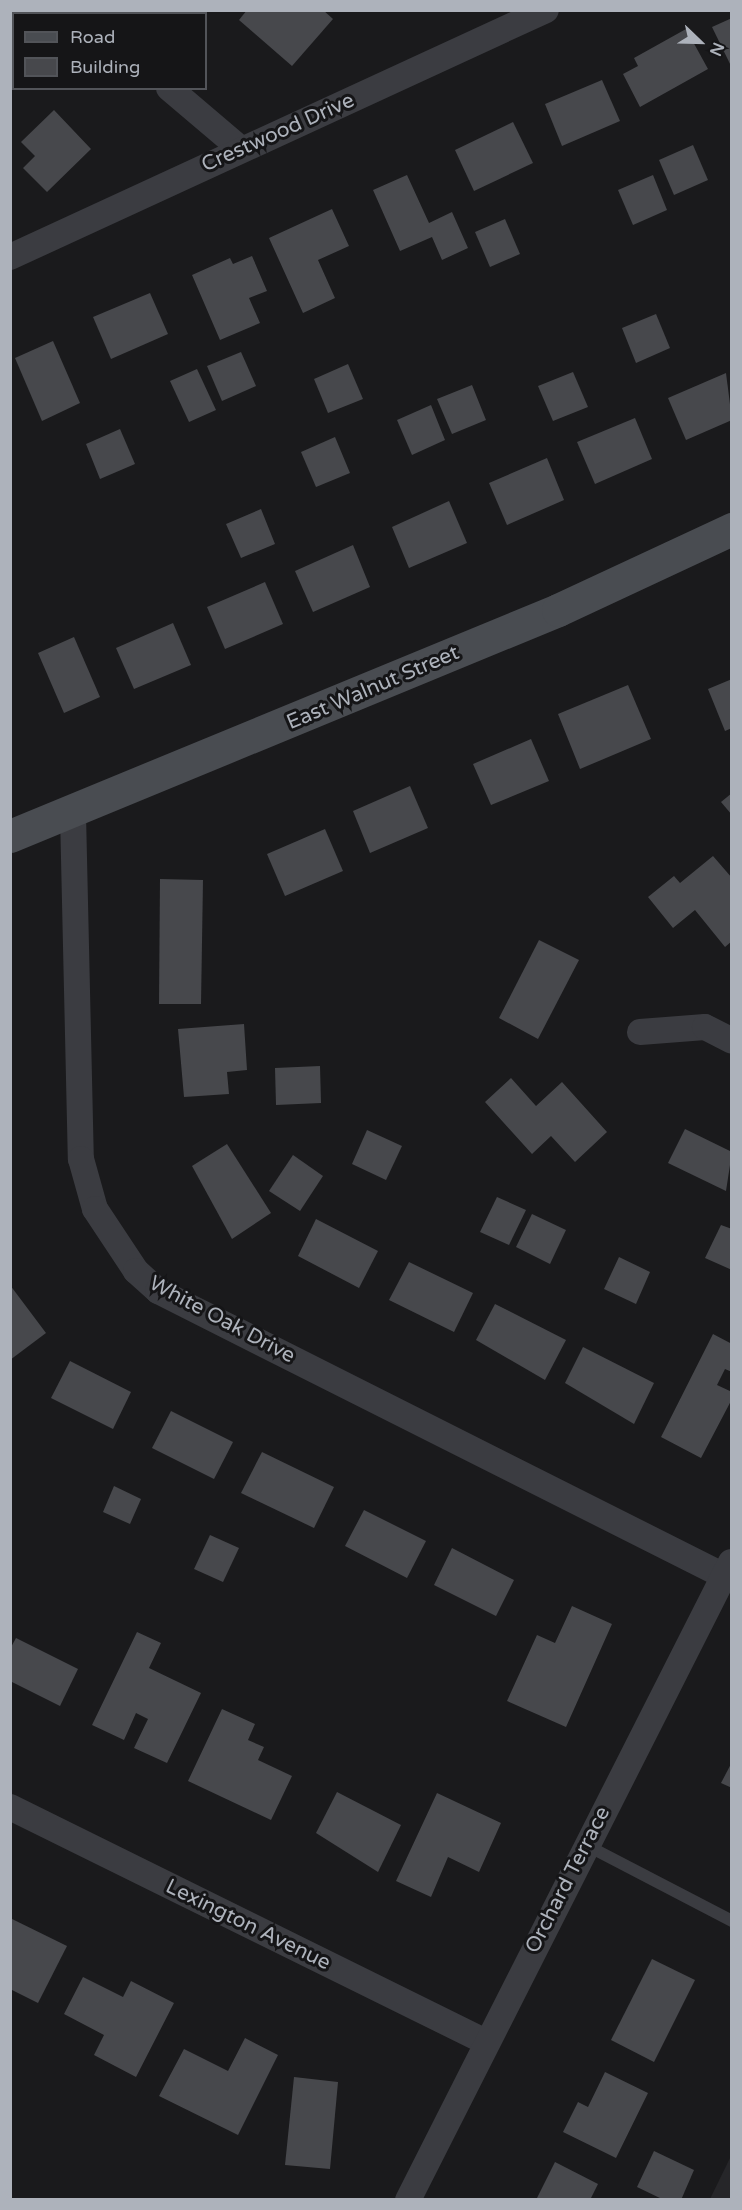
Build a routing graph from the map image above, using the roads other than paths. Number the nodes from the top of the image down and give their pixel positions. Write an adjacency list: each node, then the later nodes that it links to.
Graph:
1 (546, 10): 3 (street, Crestwood Drive)
2 (171, 90): 3 (street)
3 (241, 149): 4 (street, Crestwood Drive)
4 (10, 257)
5 (732, 529): 6 (street, East Walnut Street)
6 (73, 814): 7 (street, East Walnut Street); 10 (street, White Oak Drive)
7 (10, 836)
8 (640, 1032): 9 (street)
9 (732, 1041)
10 (729, 1572): 12 (street, Orchard Terrace)
11 (10, 1807): 14 (street, Lexington Avenue)
12 (586, 1845): 13 (lane); 14 (street, Orchard Terrace)
13 (732, 1921)
14 (486, 2042): 15 (street, Orchard Terrace)
15 (408, 2199)

